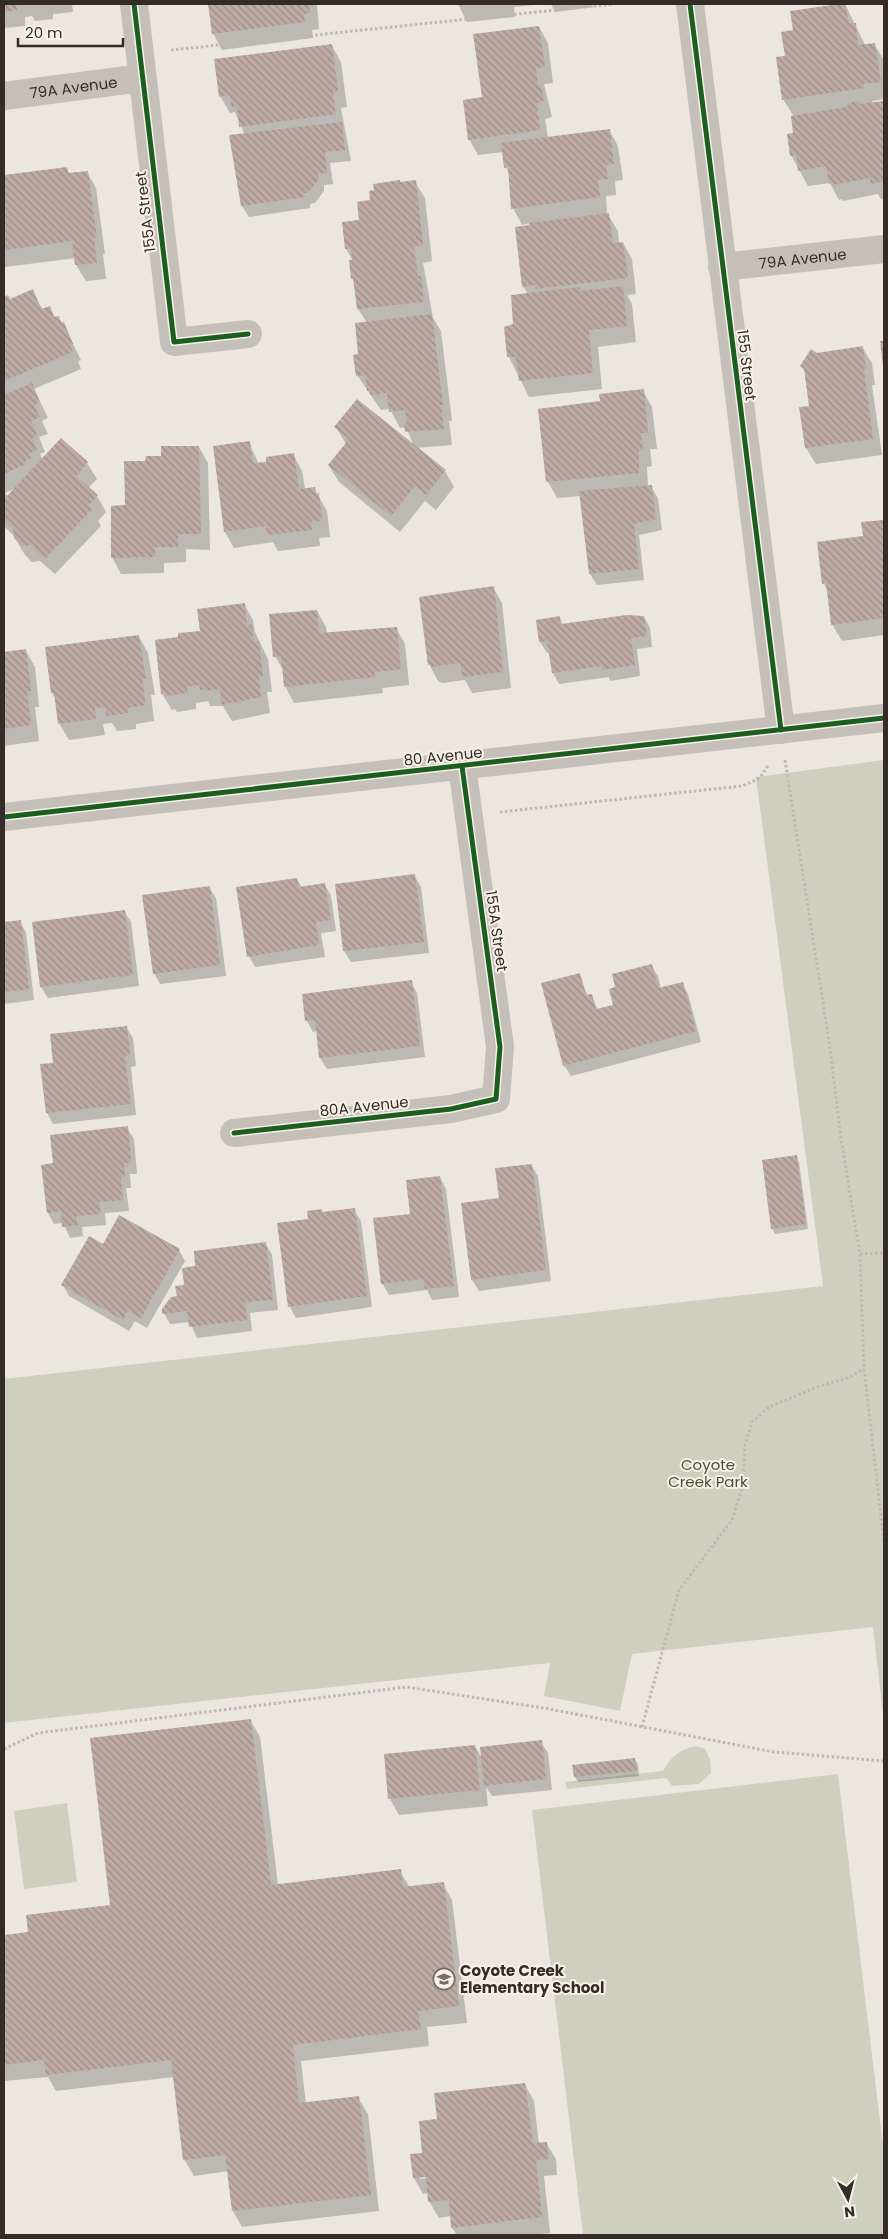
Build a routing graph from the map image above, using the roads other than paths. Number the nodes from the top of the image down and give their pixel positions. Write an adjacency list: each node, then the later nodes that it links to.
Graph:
1 (134, 4): 3 (street, 155A Street)
2 (690, 4): 6 (street, 155 Street)
3 (142, 78): 4 (street, 79A Avenue); 7 (street, 155A Street)
4 (4, 96)
5 (884, 249): 6 (street, 79A Avenue)
6 (722, 267): 9 (street, 155 Street)
7 (248, 334)
8 (884, 718): 9 (street, 80 Avenue)
9 (781, 730): 10 (street, 80 Avenue)
10 (462, 766): 11 (street, 80 Avenue); 12 (street, 155A Street)
11 (4, 817)
12 (496, 1099): 13 (street, 80A Avenue)
13 (234, 1133)

